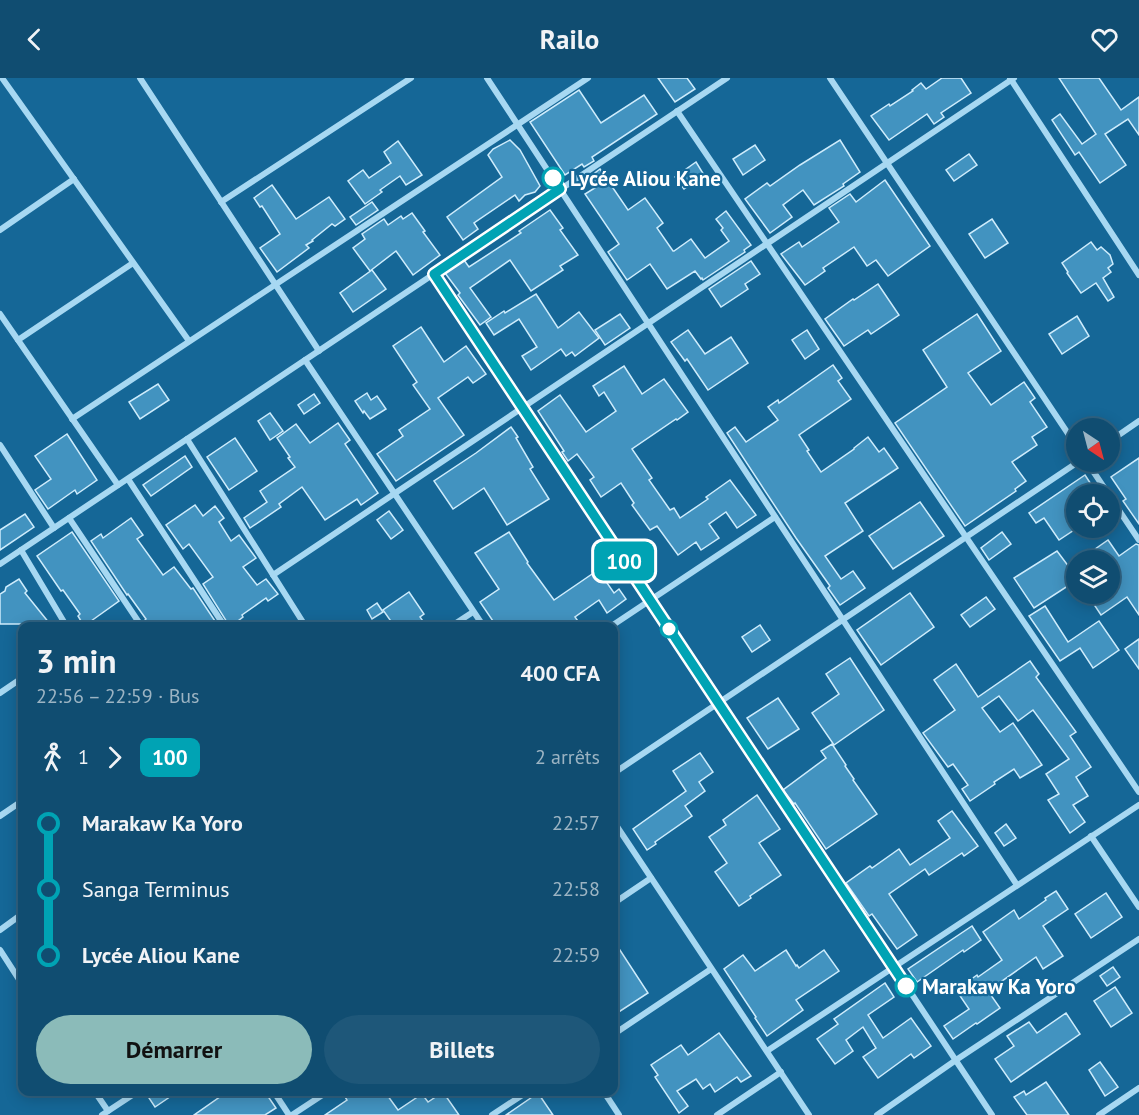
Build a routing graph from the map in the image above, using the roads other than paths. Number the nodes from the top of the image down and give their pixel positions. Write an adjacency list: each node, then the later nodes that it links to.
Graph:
1 (2, 78): 12 (street)
2 (140, 78): 14 (street)
3 (411, 78): 14 (street)
4 (487, 78): 10 (street)
5 (588, 78): 10 (street)
6 (727, 78): 9 (street)
7 (830, 78): 11 (street)
8 (1012, 79): 11 (street); 19 (street)
9 (677, 111): 13 (street); 16 (street)
10 (518, 124): 13 (street); 20 (street)
11 (887, 164): 16 (street); 30 (street)
12 (74, 179): 15 (street); 17 (street)
13 (560, 189): 18 (street); 22 (street)
14 (221, 202): 20 (street)
15 (0, 230)
16 (767, 244): 22 (street); 42 (street)
17 (133, 263): 23 (street); 24 (street)
18 (434, 274): 25 (street); 27 (street)
19 (1139, 274)
20 (275, 285): 24 (street); 25 (street)
21 (0, 314): 23 (street)
22 (649, 323): 27 (street); 39 (street)
23 (18, 340): 28 (street)
24 (189, 341): 28 (street)
25 (319, 351): 26 (street)
26 (305, 360): 32 (street); 37 (street)
27 (523, 408): 37 (street); 47 (street)
28 (72, 419): 36 (street)
29 (1139, 421): 31 (street)
30 (1066, 431)
31 (1120, 434)
32 (187, 439): 35 (street); 46 (street)
33 (1, 449): 41 (street)
34 (1066, 470): 42 (street)
35 (128, 478): 36 (street); 52 (street)
36 (118, 485): 40 (street)
37 (395, 494): 46 (street); 48 (street)
38 (1120, 512): 43 (street)
39 (775, 517): 47 (street); 49 (street)
40 (69, 518): 41 (street); 51 (street)
41 (54, 528): 44 (street)
42 (966, 537): 49 (street); 61 (street)
43 (1139, 540)
44 (21, 550): 45 (street); 50 (street)
45 (0, 564)
46 (273, 575): 53 (street)
47 (650, 600): 56 (street); 59 (street)
48 (473, 612): 54 (street); 55 (street)
49 (843, 620): 59 (street); 68 (street)
50 (64, 622)
51 (139, 622)
52 (222, 622)
53 (303, 622)
54 (458, 622)
55 (480, 622)
56 (617, 622)
57 (18, 681): 58 (street)
58 (0, 693)
59 (718, 703): 60 (street); 75 (street)
60 (618, 770)
61 (1139, 792)
62 (18, 804): 64 (street)
63 (1139, 805): 66 (street)
64 (0, 816)
65 (618, 828): 67 (street)
66 (1091, 836): 68 (street); 70 (street)
67 (651, 878): 69 (street); 76 (street)
68 (1017, 885): 75 (street)
69 (618, 900)
70 (1139, 908)
71 (18, 917): 72 (street)
72 (0, 930)
73 (1139, 939): 80 (street)
74 (0, 950): 77 (street)
75 (894, 967): 79 (street); 80 (street)
76 (711, 969): 78 (street); 79 (street)
77 (18, 978)
78 (618, 1031)
79 (767, 1051): 81 (street)
80 (956, 1060): 95 (street); 96 (street)
81 (781, 1072): 93 (street); 94 (street)
82 (1139, 1088): 97 (street)
83 (97, 1096): 89 (street)
84 (130, 1096): 89 (street)
85 (277, 1096): 90 (street)
86 (321, 1096): 90 (street)
87 (521, 1096): 91 (street)
88 (607, 1096): 92 (street)
89 (105, 1113)
90 (291, 1115)
91 (492, 1115)
92 (619, 1115)
93 (717, 1115)
94 (809, 1115)
95 (877, 1115)
96 (992, 1115)
97 (1099, 1115)

